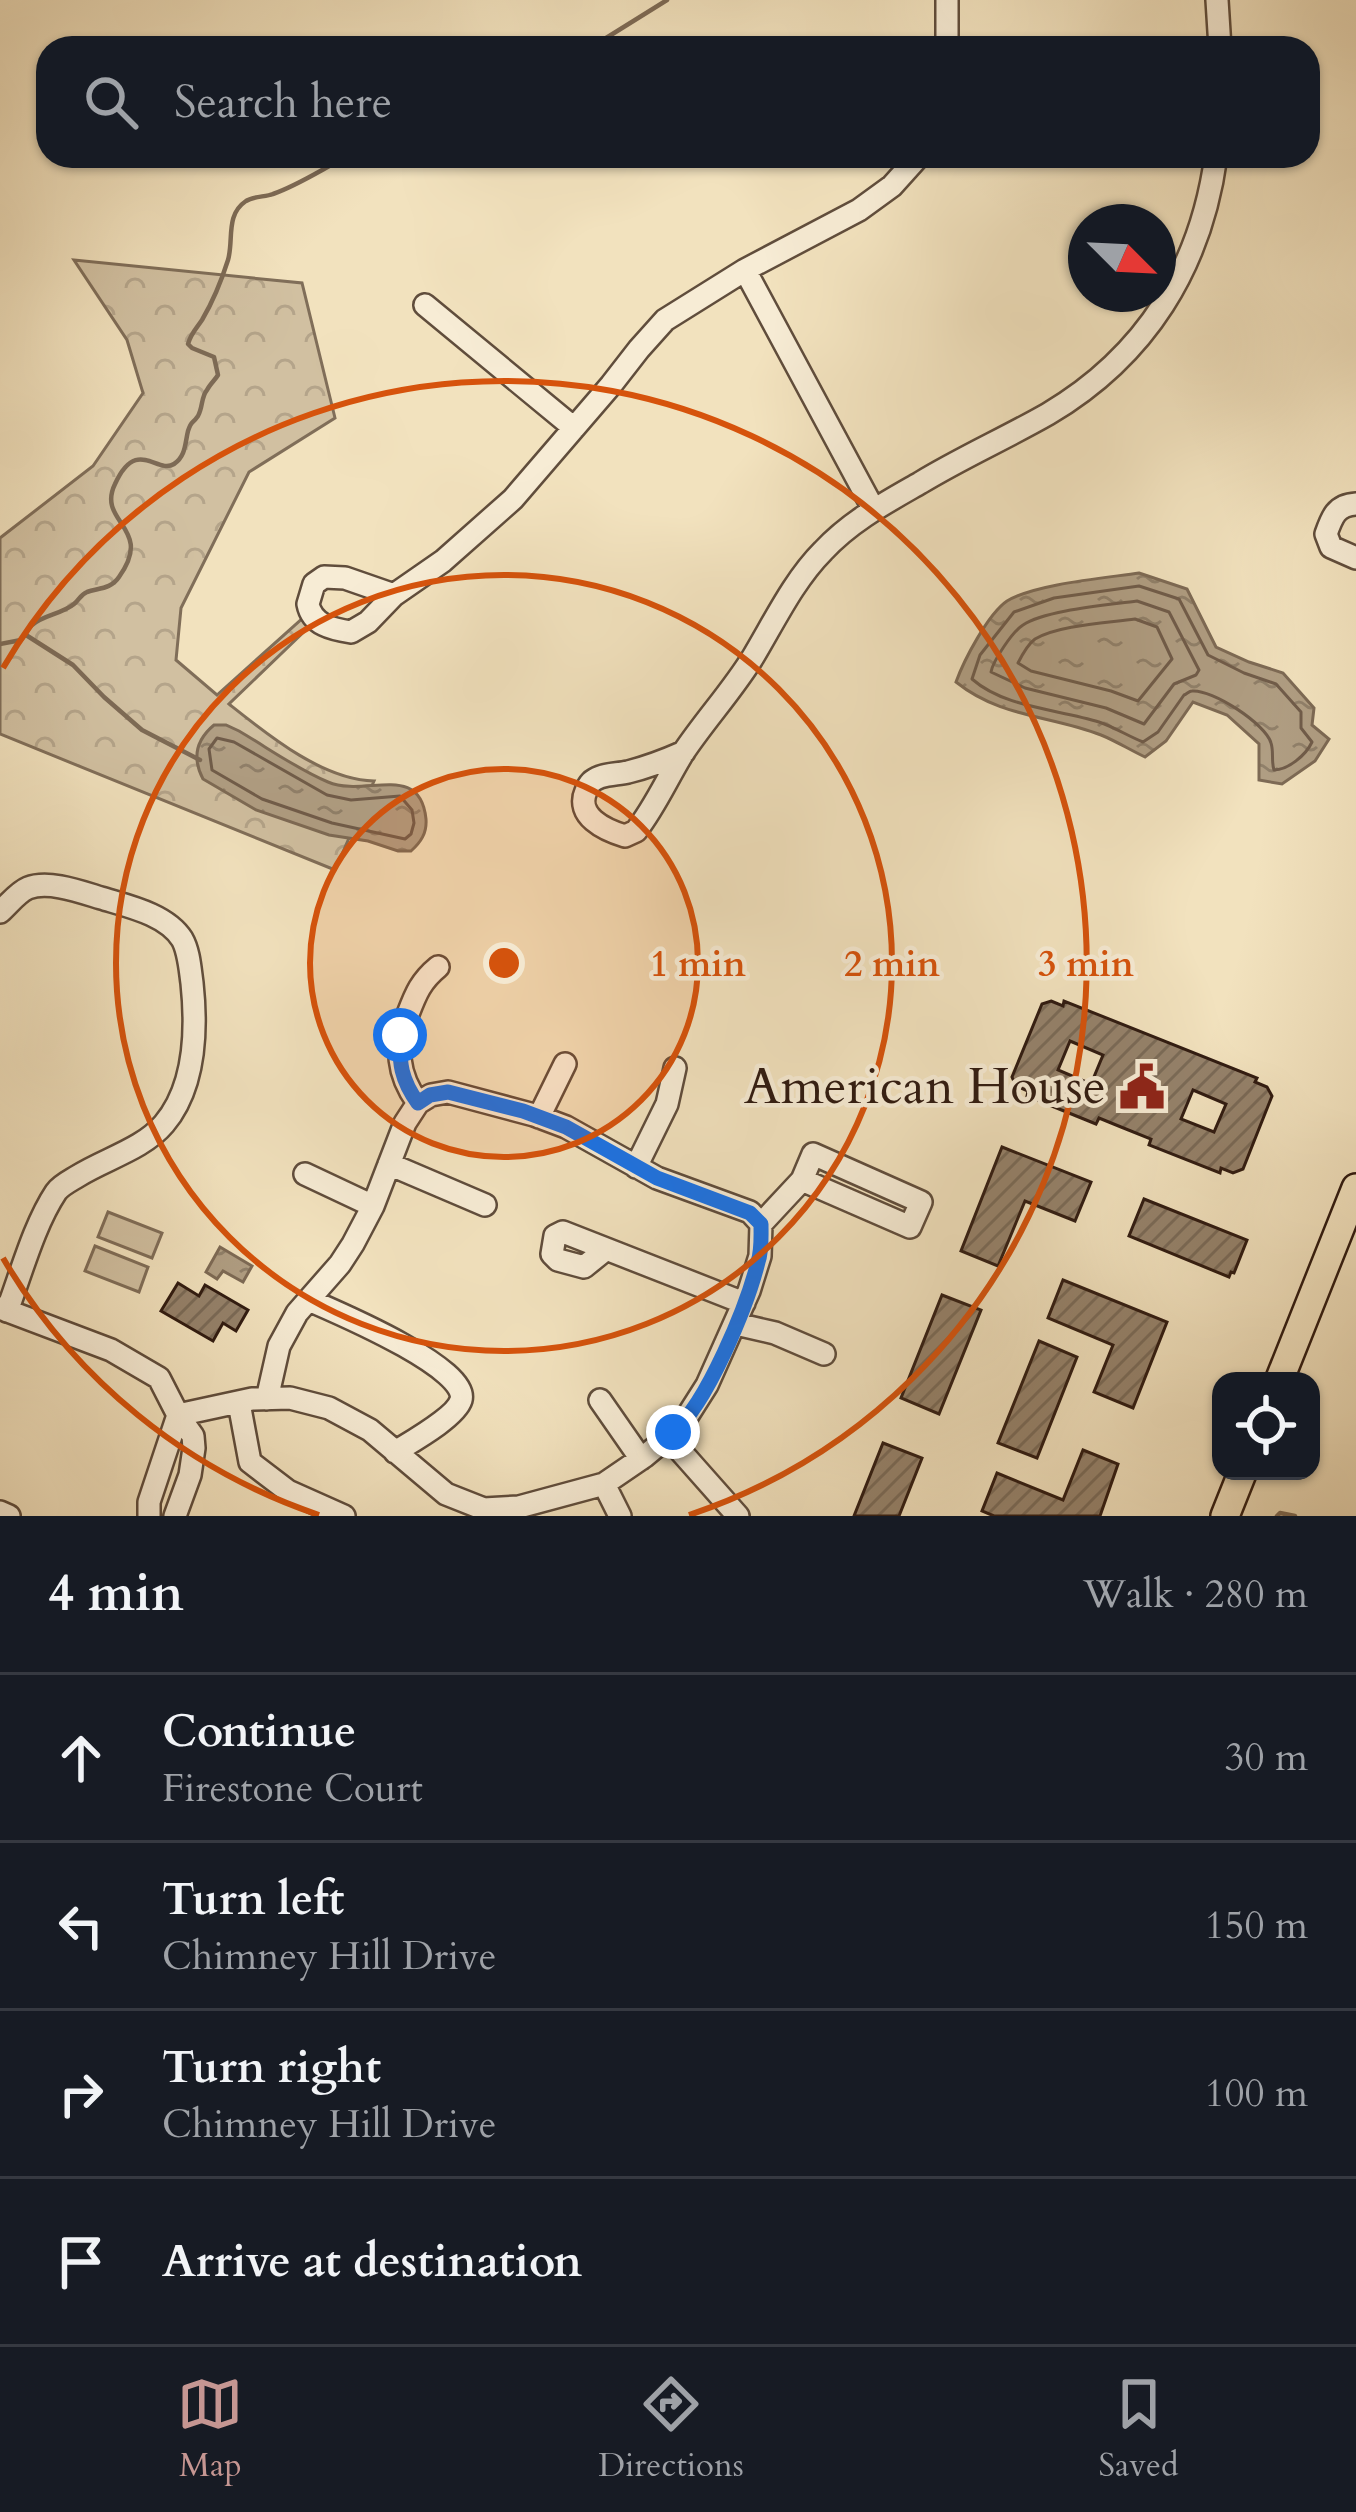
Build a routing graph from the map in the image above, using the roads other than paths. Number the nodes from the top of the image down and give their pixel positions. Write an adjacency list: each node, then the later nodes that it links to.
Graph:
1 (947, 0): 3 (street)
2 (1217, 0): 4 (street)
3 (947, 36)
4 (1219, 36)
5 (908, 168): 7 (street)
6 (1214, 168): 11 (street)
7 (745, 270): 9 (street); 11 (street)
8 (424, 305): 9 (street)
9 (574, 428): 13 (street)
10 (1356, 504): 12 (street)
11 (874, 509): 14 (street)
12 (1356, 558)
13 (394, 595)
14 (684, 752): 14 (street)
15 (0, 912): 31 (street)
16 (438, 967): 19 (street)
17 (565, 1064): 20 (street)
18 (675, 1068): 22 (street)
19 (418, 1103): 20 (street); 21 (street)
20 (539, 1117): 22 (street)
21 (389, 1164): 26 (street); 27 (street)
22 (636, 1167): 28 (street)
23 (305, 1174): 27 (street)
24 (802, 1180): 24 (street); 28 (street)
25 (1356, 1188): 34 (main road)
26 (485, 1205)
27 (373, 1206): 30 (street)
28 (761, 1224): 32 (street)
29 (605, 1250): 32 (street)
30 (309, 1300): 35 (street); 40 (street)
31 (4, 1310): 38 (street)
32 (740, 1313): 33 (street); 39 (street)
33 (824, 1354)
34 (1283, 1372)
35 (268, 1399): 37 (street); 40 (street)
36 (600, 1400): 41 (street)
37 (239, 1402): 38 (street); 51 (street)
38 (178, 1415): 42 (street); 43 (street)
39 (668, 1437): 41 (street); 53 (street)
40 (395, 1452): 46 (street)
41 (640, 1459): 45 (street)
42 (162, 1467): 43 (street); 49 (street)
43 (190, 1475): 50 (street)
44 (1239, 1480): 54 (main road)
45 (604, 1484): 46 (street); 52 (street)
46 (526, 1510)
47 (0, 1512): 48 (street)
48 (9, 1516)
49 (148, 1516)
50 (175, 1516)
51 (344, 1516)
52 (620, 1516)
53 (738, 1516)
54 (1225, 1516)

